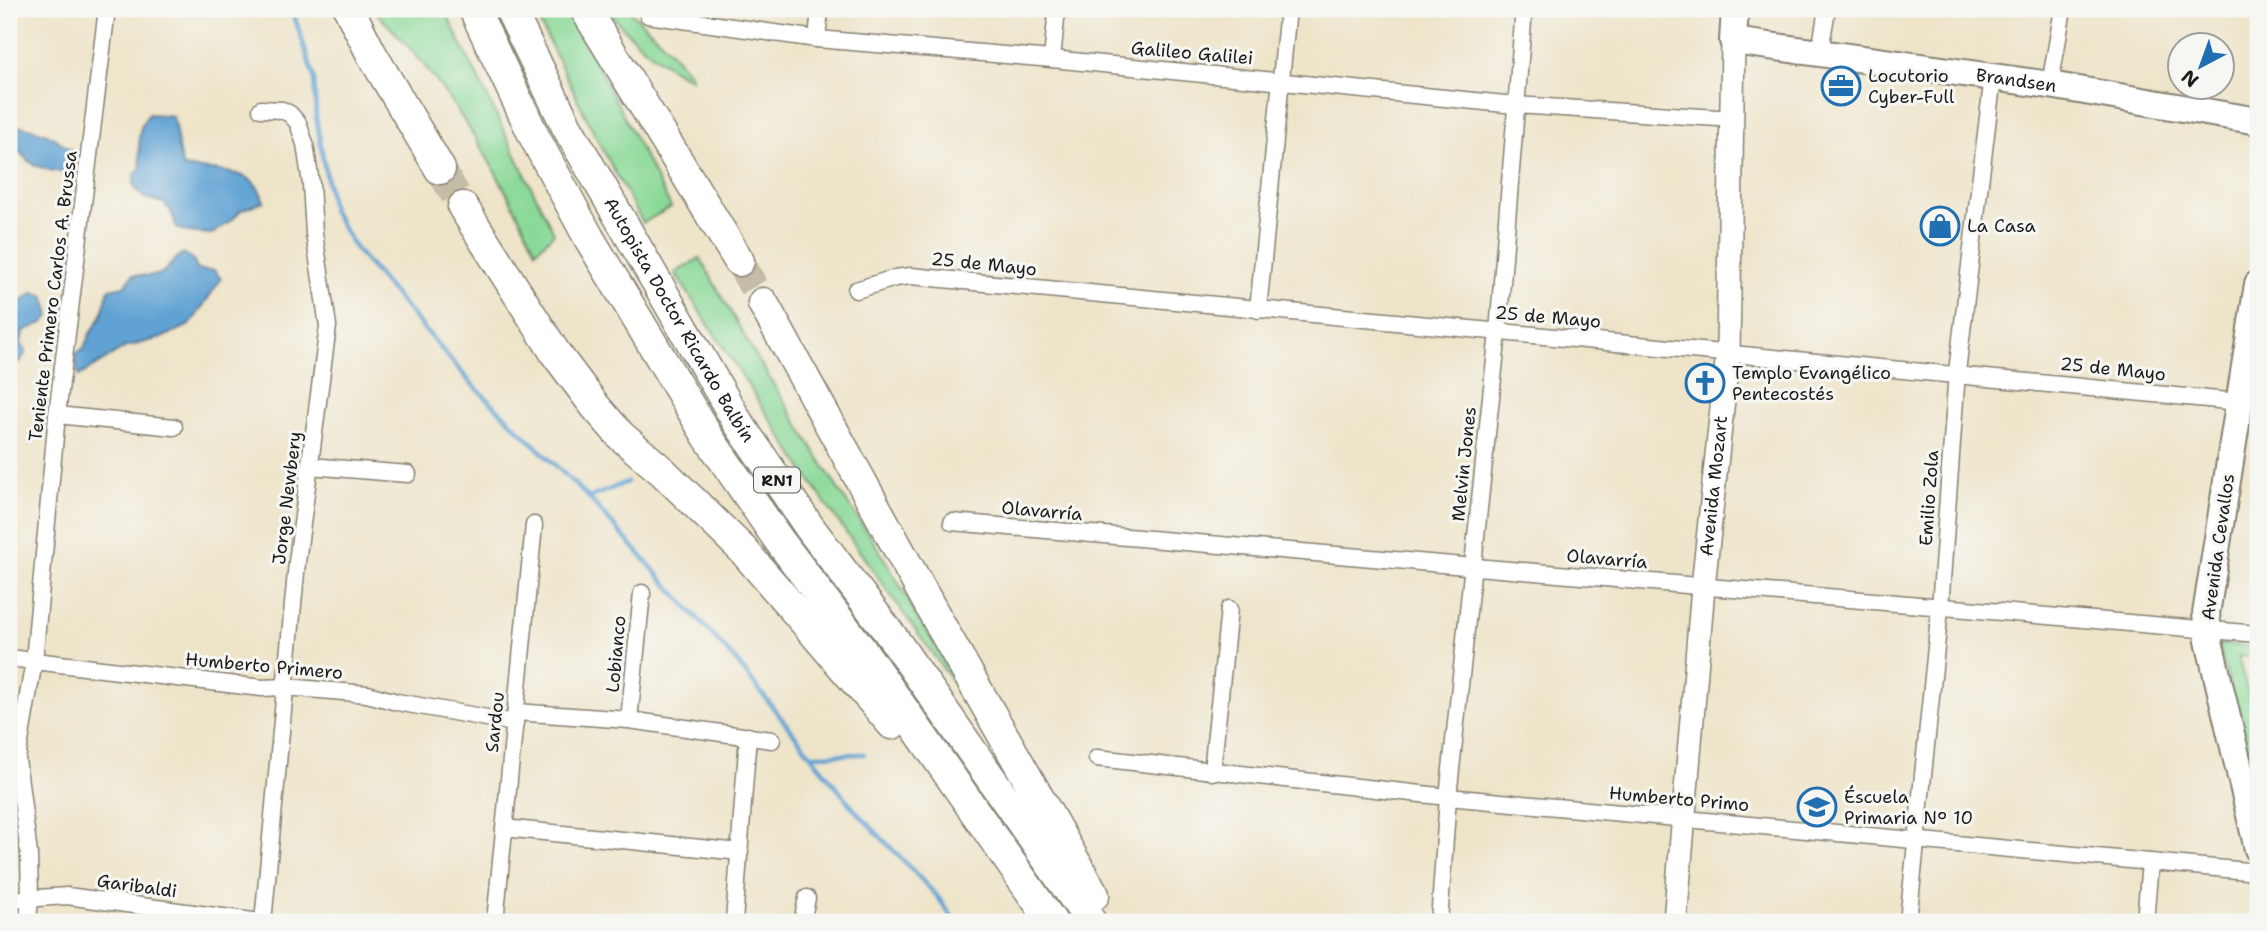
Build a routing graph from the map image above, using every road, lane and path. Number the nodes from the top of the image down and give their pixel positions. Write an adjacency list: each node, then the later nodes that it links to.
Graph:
1 (107, 9): 37 (street, Teniente Primero Carlos A. Brussa)
2 (349, 9): 25 (highway)
3 (474, 9): 70 (highway, Autopista Doctor Ricardo Balbín / RN1)
4 (510, 9): 76 (highway, Autopista Doctor Ricardo Balbín / RN1)
5 (585, 9): 27 (highway)
6 (820, 9): 14 (street)
7 (1057, 9): 17 (street)
8 (1288, 9): 19 (street)
9 (1524, 9): 21 (street, Melvin Jones)
10 (1735, 9): 15 (main road, Avenida Mozart)
11 (1827, 9): 16 (street)
12 (2063, 9): 20 (street)
13 (648, 15): 14 (street, Galileo Galilei)
14 (817, 39): 17 (street, Galileo Galilei)
15 (1733, 40): 16 (main road, Brandsen); 23 (street, Avenida Mozart)
16 (1820, 51): 18 (main road, Brandsen)
17 (1052, 60): 19 (street, Galileo Galilei)
18 (1993, 76): 20 (main road, Brandsen); 35 (street, Emilio Zola)
19 (1281, 81): 21 (street, Galileo Galilei); 31 (street)
20 (2050, 85): 24 (main road, Brandsen)
21 (1515, 105): 23 (street, Galileo Galilei); 32 (street, Melvin Jones)
22 (261, 109): 39 (street, Jorge Newbery)
23 (1733, 119): 33 (street, Avenida Mozart)
24 (2258, 121)
25 (440, 169)
26 (463, 207): 70 (highway)
27 (738, 261)
28 (2258, 284): 34 (main road, Avenida Cevallos)
29 (856, 290): 31 (street, 25 de Mayo)
30 (762, 303): 77 (highway)
31 (1258, 310): 32 (street, 25 de Mayo)
32 (1498, 332): 33 (street, 25 de Mayo); 43 (street, Melvin Jones)
33 (1728, 352): 35 (street, 25 de Mayo); 44 (street, Avenida Mozart)
34 (2252, 356): 36 (main road, Avenida Cevallos)
35 (1957, 372): 36 (street, 25 de Mayo); 46 (street, Emilio Zola)
36 (2239, 402): 48 (main road, Avenida Cevallos)
37 (57, 415): 38 (street); 51 (street, Teniente Primero Carlos A. Brussa)
38 (174, 427)
39 (310, 466): 40 (street); 52 (street, Jorge Newbery)
40 (408, 474)
41 (952, 522): 43 (street, Olavarría)
42 (534, 525): 53 (street, Sardou)
43 (1472, 566): 44 (street, Olavarría); 59 (street, Melvin Jones)
44 (1703, 587): 46 (street, Olavarría); 60 (street, Avenida Mozart)
45 (642, 593): 54 (street, Lobianco)
46 (1940, 608): 48 (street, Olavarría); 62 (street, Emilio Zola)
47 (1229, 609): 58 (street)
48 (2206, 630): 49 (street, Olavarría); 63 (main road, Avenida Cevallos)
49 (2258, 634)
50 (9, 658): 51 (street, Humberto Primero)
51 (34, 661): 52 (street, Humberto Primero); 69 (street, Teniente Primero Carlos A. Brussa)
52 (285, 687): 53 (street, Humberto Primero); 72 (street, Jorge Newbery)
53 (515, 718): 54 (street, Humberto Primero); 61 (street, Sardou)
54 (629, 720): 55 (street, Humberto Primero)
55 (748, 737): 56 (street, Humberto Primero); 64 (street)
56 (772, 740)
57 (1097, 758): 58 (street, Humberto Primo)
58 (1212, 772): 59 (street, Humberto Primo)
59 (1448, 797): 60 (street, Humberto Primo); 78 (street, Melvin Jones)
60 (1685, 818): 62 (street, Humberto Primo); 79 (street, Avenida Mozart)
61 (505, 828): 64 (street); 73 (street, Sardou)
62 (1916, 840): 65 (street, Humberto Primo); 80 (street, Emilio Zola)
63 (2258, 849)
64 (740, 852): 74 (street)
65 (2150, 862): 66 (street, Humberto Primo); 81 (street)
66 (2258, 872)
67 (807, 898): 75 (street)
68 (9, 900): 69 (street, Garibaldi)
69 (30, 900): 71 (street, Teniente Primero Carlos A. Brussa); 72 (street, Garibaldi)
70 (1050, 918)
71 (28, 922)
72 (262, 922)
73 (495, 922)
74 (734, 922)
75 (802, 922)
76 (1091, 922)
77 (1109, 922)
78 (1439, 922)
79 (1675, 922)
80 (1909, 922)
81 (2145, 922)

